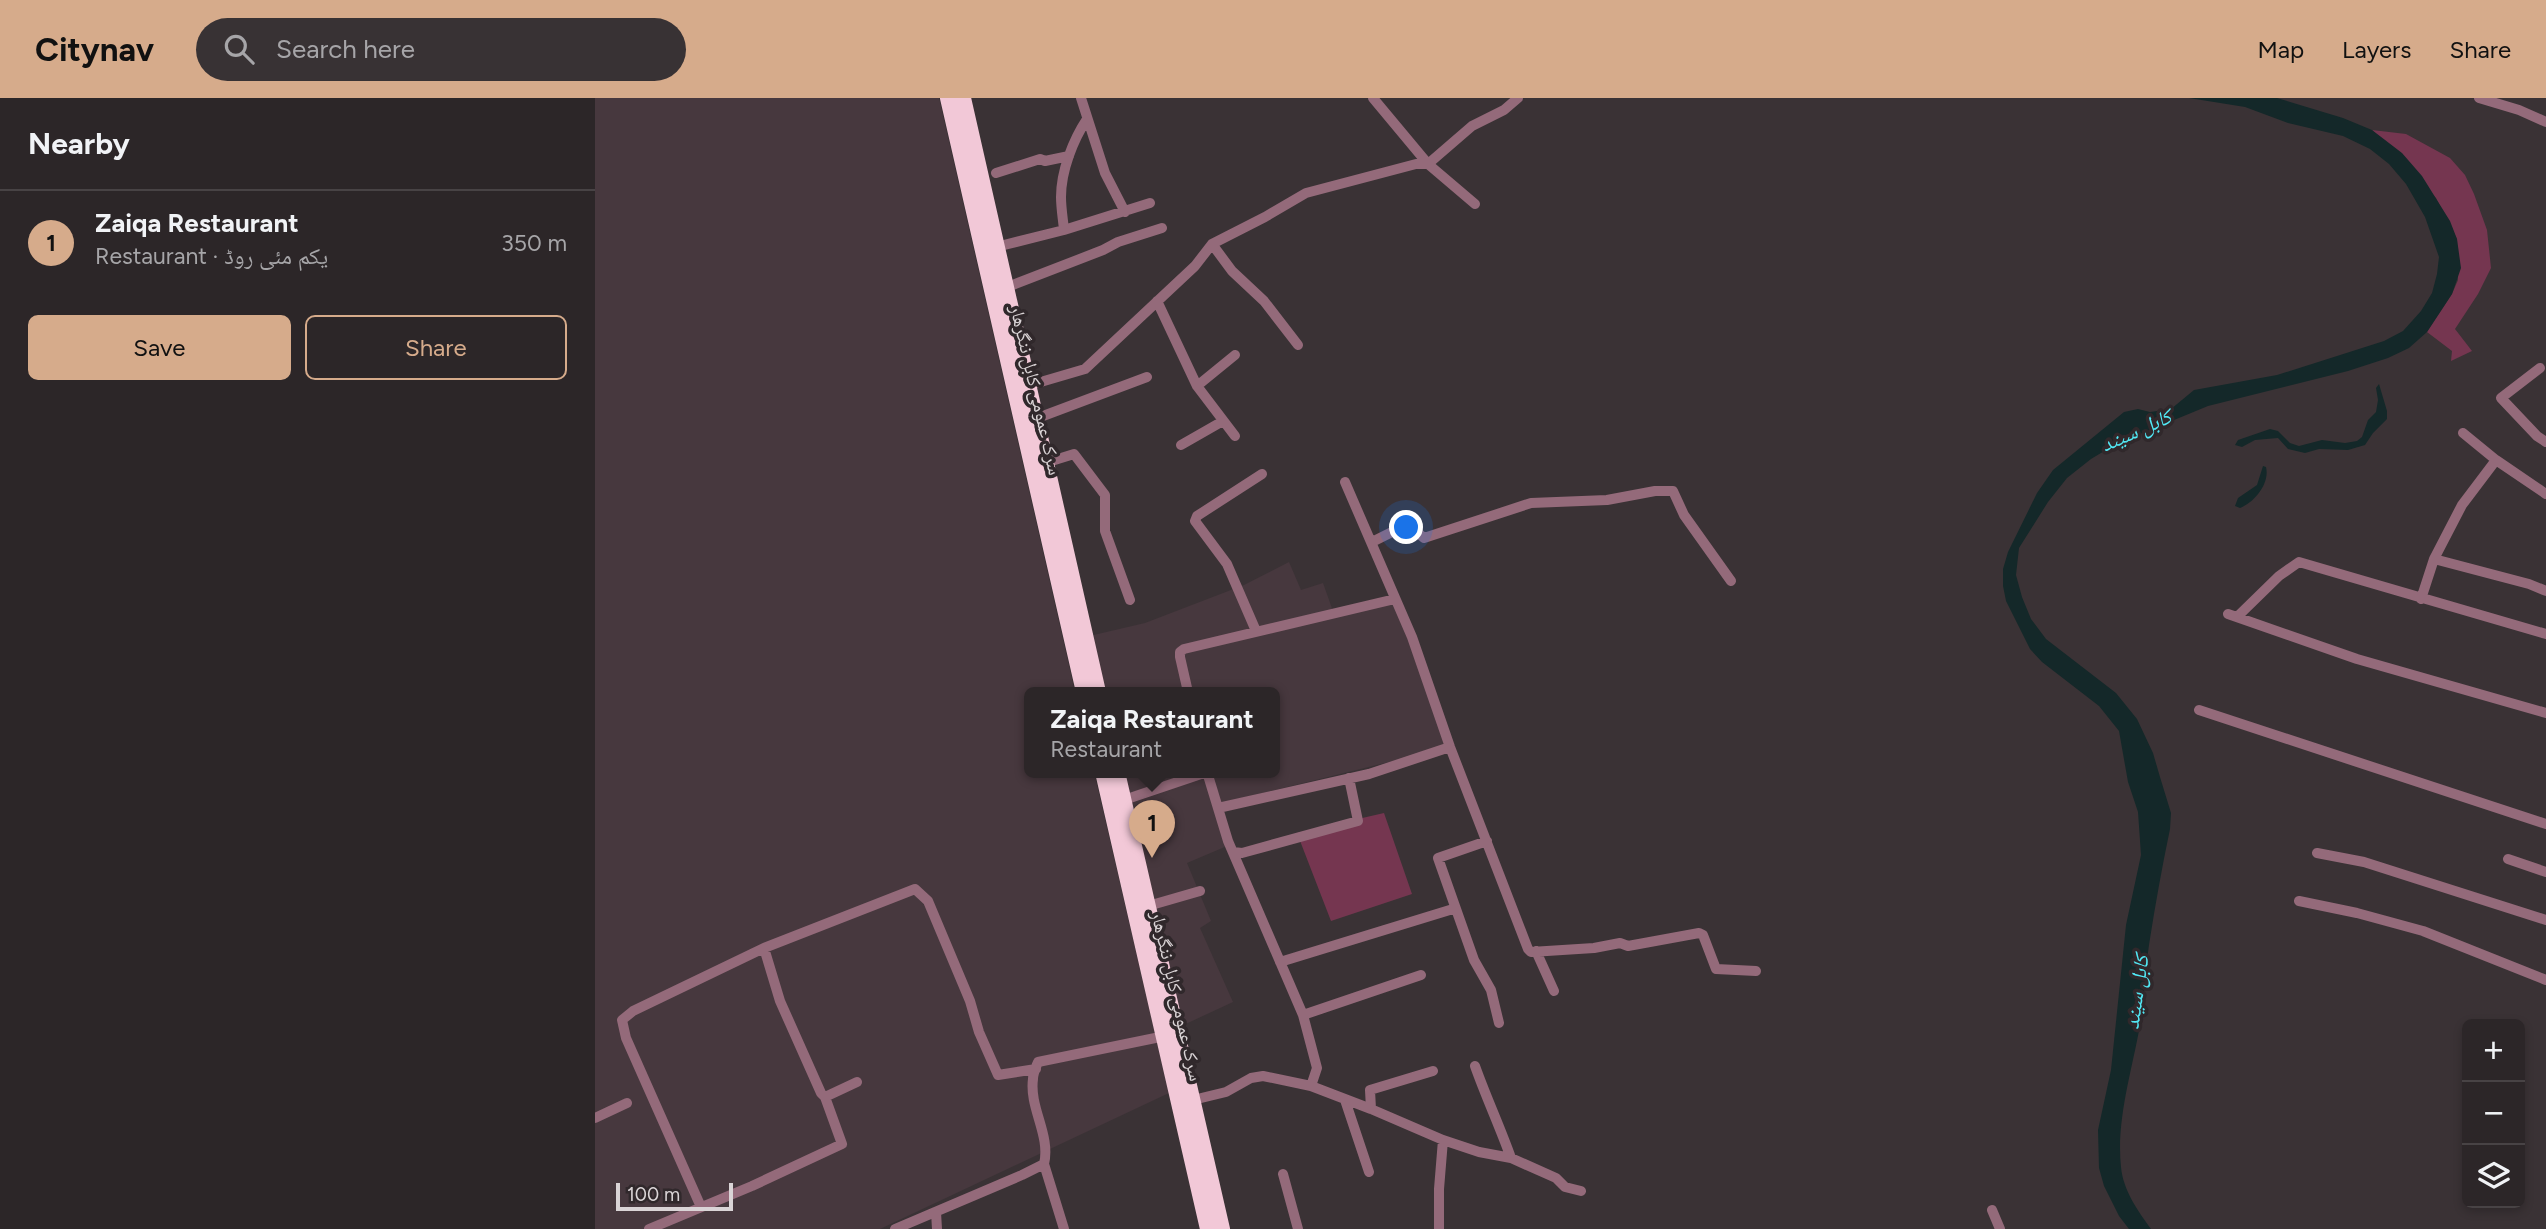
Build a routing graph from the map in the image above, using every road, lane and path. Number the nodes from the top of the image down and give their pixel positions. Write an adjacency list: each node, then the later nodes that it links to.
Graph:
1 (948, 98): 47 (highway, سرک عمومی کابل ننگرهار)
2 (963, 98): 18 (highway, سرک عمومی کابل ننگرهار)
3 (1081, 98): 7 (street)
4 (1373, 98): 10 (street)
5 (1518, 98): 10 (street)
6 (2479, 98): 8 (street)
7 (1087, 119): 9 (street); 14 (street)
8 (2546, 122)
9 (1069, 156): 11 (street); 16 (street)
10 (1428, 164): 13 (street); 17 (street)
11 (996, 173)
12 (1150, 203): 14 (street)
13 (1475, 204)
14 (1125, 212): 16 (street)
15 (1162, 228): 19 (street)
16 (1064, 230): 18 (street)
17 (1212, 244): 20 (street); 21 (street)
18 (996, 247): 19 (highway, سرک عمومی کابل ننگرهار)
19 (1005, 288): 25 (highway, سرک عمومی کابل ننگرهار)
20 (1157, 302): 25 (street); 26 (street)
21 (1298, 345)
22 (1235, 355): 26 (street)
23 (2540, 368): 31 (street)
24 (1147, 377): 27 (street)
25 (1027, 386): 27 (highway, سرک عمومی کابل ننگرهار)
26 (1197, 386): 28 (street)
27 (1035, 419): 34 (highway, سرک عمومی کابل ننگرهار)
28 (1223, 421): 30 (street); 32 (street)
29 (2463, 433): 33 (street)
30 (1235, 436)
31 (2546, 442)
32 (1181, 445)
33 (2496, 460): 37 (street); 39 (street)
34 (1045, 463): 44 (street); 48 (highway, سرک عمومی کابل ننگرهار)
35 (1262, 474): 45 (street)
36 (1345, 482): 38 (street)
37 (2546, 494)
38 (1372, 542): 40 (street); 42 (street)
39 (2434, 559): 41 (street); 43 (street)
40 (1731, 581)
41 (2546, 591)
42 (1395, 599): 45 (street); 52 (street)
43 (2421, 599): 46 (street); 51 (street)
44 (1130, 600)
45 (1257, 631): 49 (street)
46 (2546, 634)
47 (1083, 687)
48 (1097, 687)
49 (1187, 687)
50 (2199, 710): 60 (street)
51 (2546, 713)
52 (1450, 747): 57 (street); 61 (street)
53 (1105, 778): 80 (highway, سرک عمومی کابل ننگرهار)
54 (1118, 778): 58 (highway)
55 (1189, 778): 58 (street)
56 (1209, 778): 59 (street)
57 (1349, 778): 59 (street); 62 (street)
58 (1123, 800): 68 (highway)
59 (1218, 808): 62 (street)
60 (2546, 824)
61 (1486, 841): 69 (street); 72 (street)
62 (1233, 852): 73 (street)
63 (2317, 853): 70 (street)
64 (2508, 859): 65 (street)
65 (2546, 872)
66 (1200, 891): 68 (street)
67 (2299, 901): 76 (street)
68 (1148, 906): 80 (highway)
69 (1454, 909): 73 (street); 79 (street)
70 (2546, 920)
71 (764, 948): 82 (street); 86 (street); 98 (street)
72 (1536, 951): 74 (street); 77 (street)
73 (1280, 962): 78 (street)
74 (1756, 971)
75 (1421, 975): 78 (street)
76 (2546, 980)
77 (1554, 991)
78 (1303, 1015): 85 (street)
79 (1499, 1023)
80 (1171, 1032): 82 (street); 87 (highway, سرک عمومی کابل ننگرهار); 101 (highway, سرک عمومی کابل ننگرهار)
81 (1475, 1066): 93 (street)
82 (1036, 1069): 94 (street)
83 (1433, 1071): 90 (street)
84 (857, 1082): 86 (street)
85 (1311, 1086): 87 (street); 88 (street)
86 (825, 1097): 98 (street)
87 (1193, 1100): 101 (highway, سرک عمومی کابل ننگرهار)
88 (1345, 1100): 90 (street); 95 (street)
89 (628, 1104): 91 (street)
90 (1371, 1109): 92 (street)
91 (595, 1118)
92 (1443, 1140): 93 (street); 107 (street)
93 (1511, 1158): 97 (street)
94 (1044, 1164): 100 (street); 105 (street)
95 (1369, 1172)
96 (1283, 1174): 106 (street)
97 (1581, 1191)
98 (701, 1207): 102 (street)
99 (1991, 1210): 108 (street)
100 (936, 1212): 103 (street); 104 (street)
101 (1210, 1228)
102 (649, 1229)
103 (895, 1229)
104 (937, 1229)
105 (1064, 1229)
106 (1298, 1229)
107 (1439, 1229)
108 (2000, 1229)

